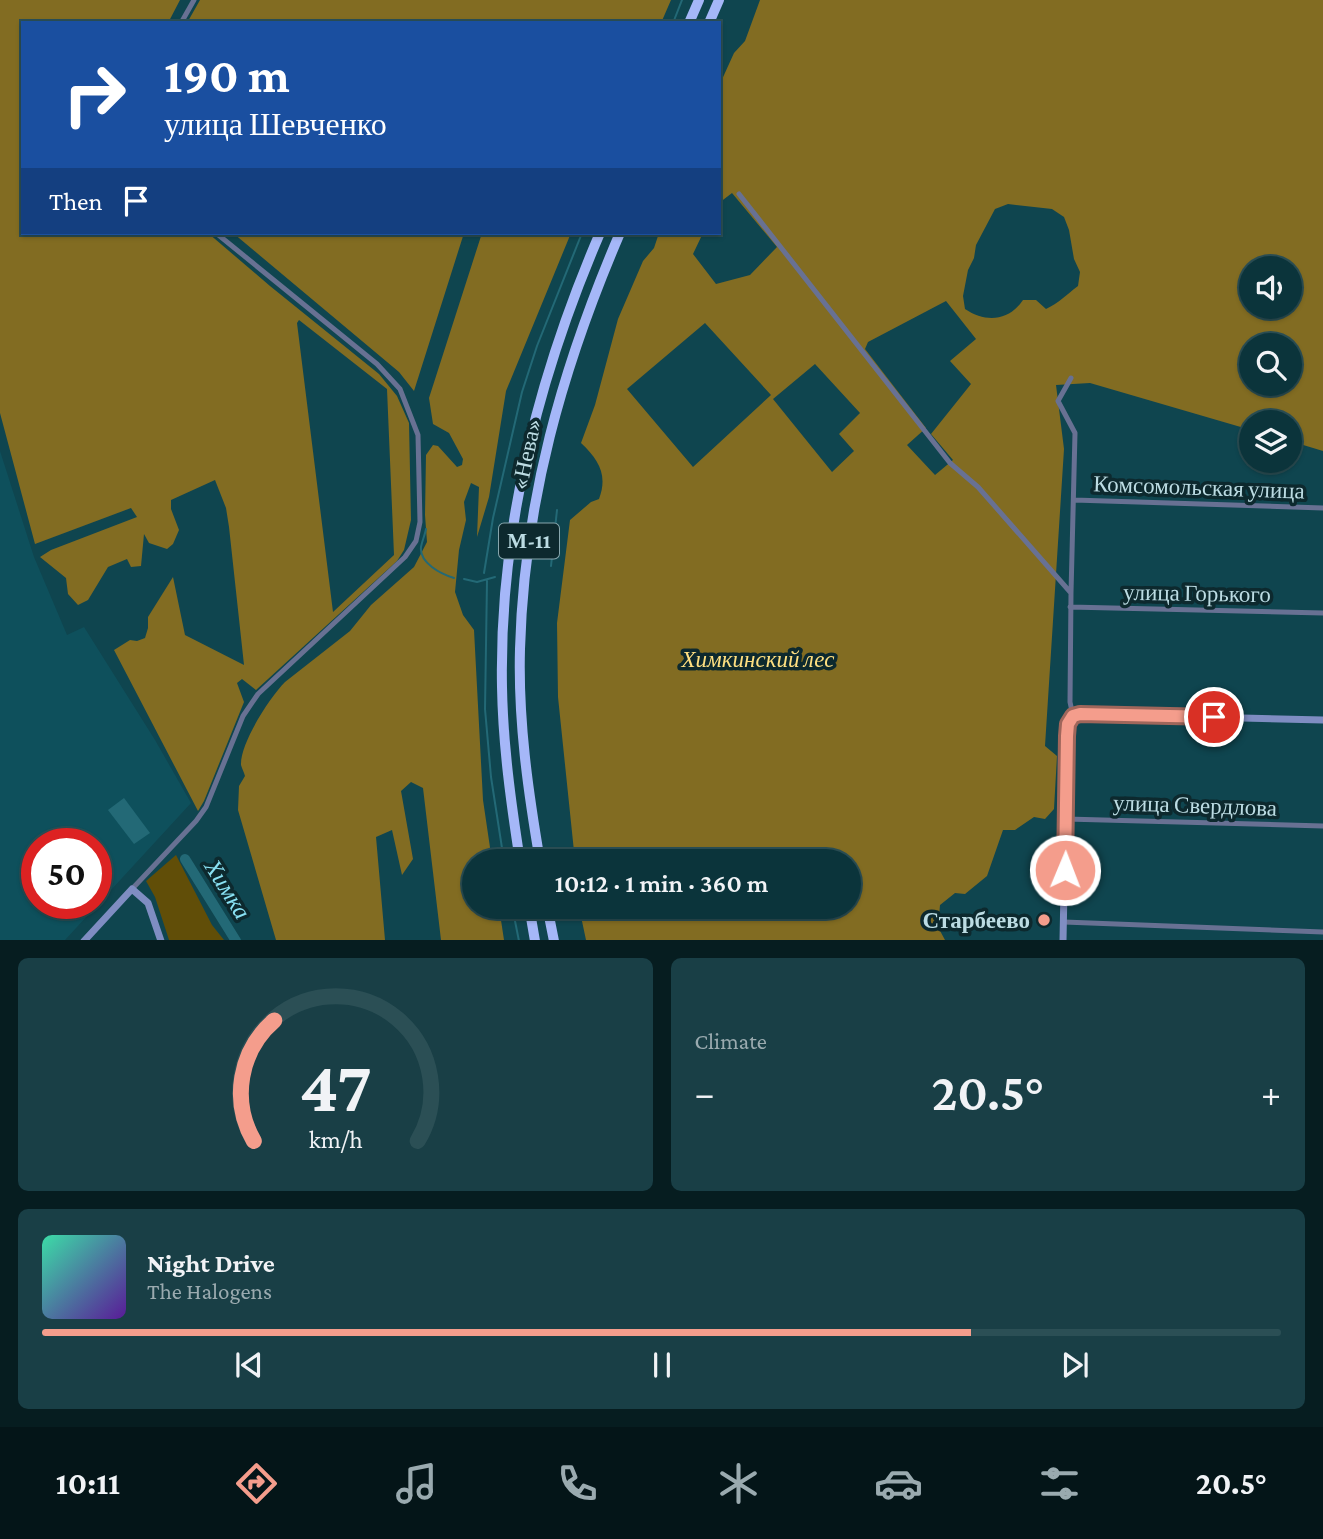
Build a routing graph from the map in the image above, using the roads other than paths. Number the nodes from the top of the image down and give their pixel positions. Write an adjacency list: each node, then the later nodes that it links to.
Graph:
1 (194, 0): 4 (street)
2 (699, 0): 5 (highway)
3 (719, 0): 6 (highway)
4 (182, 21)
5 (690, 21)
6 (710, 21)
7 (739, 194): 14 (street)
8 (218, 235): 23 (street)
9 (599, 235): 21 (highway, «Нева» / М-11)
10 (619, 235): 22 (highway, «Нева» / М-11)
11 (1071, 378): 12 (street)
12 (1074, 500): 13 (street, Комсомольская улица); 14 (street)
13 (1323, 508)
14 (1070, 593): 15 (street)
15 (1070, 607): 16 (street, улица Горького); 17 (street)
16 (1323, 613)
17 (1073, 716): 18 (main road); 19 (main road)
18 (1323, 720)
19 (1066, 819): 20 (street, улица Свердлова); 26 (main road)
20 (1323, 826)
21 (518, 849)
22 (538, 849)
23 (132, 889): 28 (main road); 29 (main road)
24 (531, 919): 30 (highway)
25 (550, 919): 31 (highway)
26 (1064, 922): 27 (street); 32 (main road)
27 (1323, 932)
28 (84, 940)
29 (161, 940)
30 (535, 940)
31 (554, 940)
32 (1063, 940)

